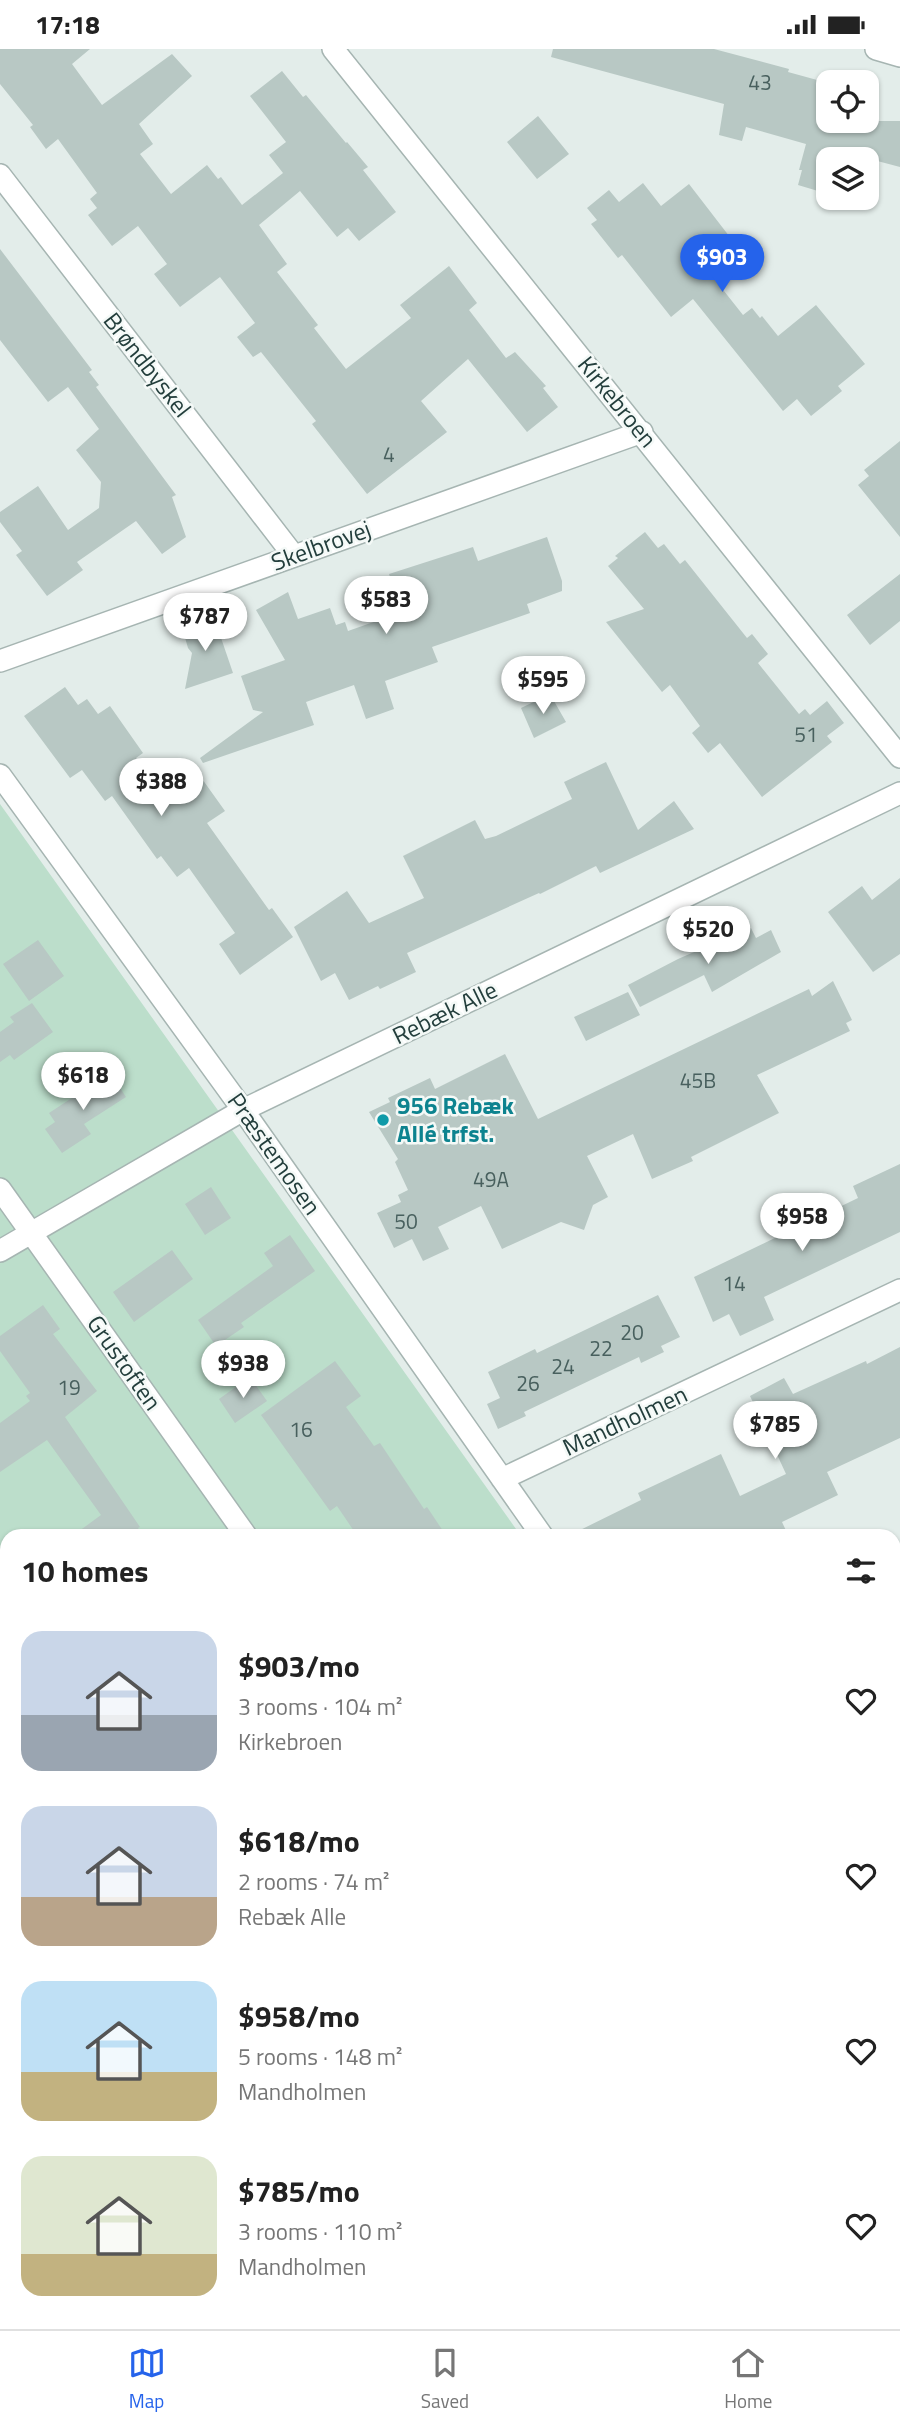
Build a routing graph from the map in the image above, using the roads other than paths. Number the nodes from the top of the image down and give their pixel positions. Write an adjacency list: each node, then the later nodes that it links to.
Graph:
1 (333, 49): 5 (street, Kirkebroen)
2 (876, 49): 3 (street)
3 (900, 56)
4 (0, 175): 6 (street, Brøndbyskel)
5 (642, 432): 6 (street, Skelbrovej); 8 (street, Kirkebroen)
6 (294, 556): 7 (street, Skelbrovej)
7 (0, 661)
8 (900, 757)
9 (0, 775): 11 (street, Præstemosen)
10 (900, 793): 11 (street, Rebæk Alle)
11 (243, 1110): 13 (street, Rebæk Alle); 16 (street, Præstemosen)
12 (0, 1189): 13 (street, Grustoften)
13 (32, 1234): 14 (street, Rebæk Alle); 17 (street, Grustoften)
14 (0, 1251)
15 (900, 1290): 16 (street, Mandholmen)
16 (502, 1479): 18 (street, Præstemosen)
17 (241, 1529)
18 (537, 1529)

